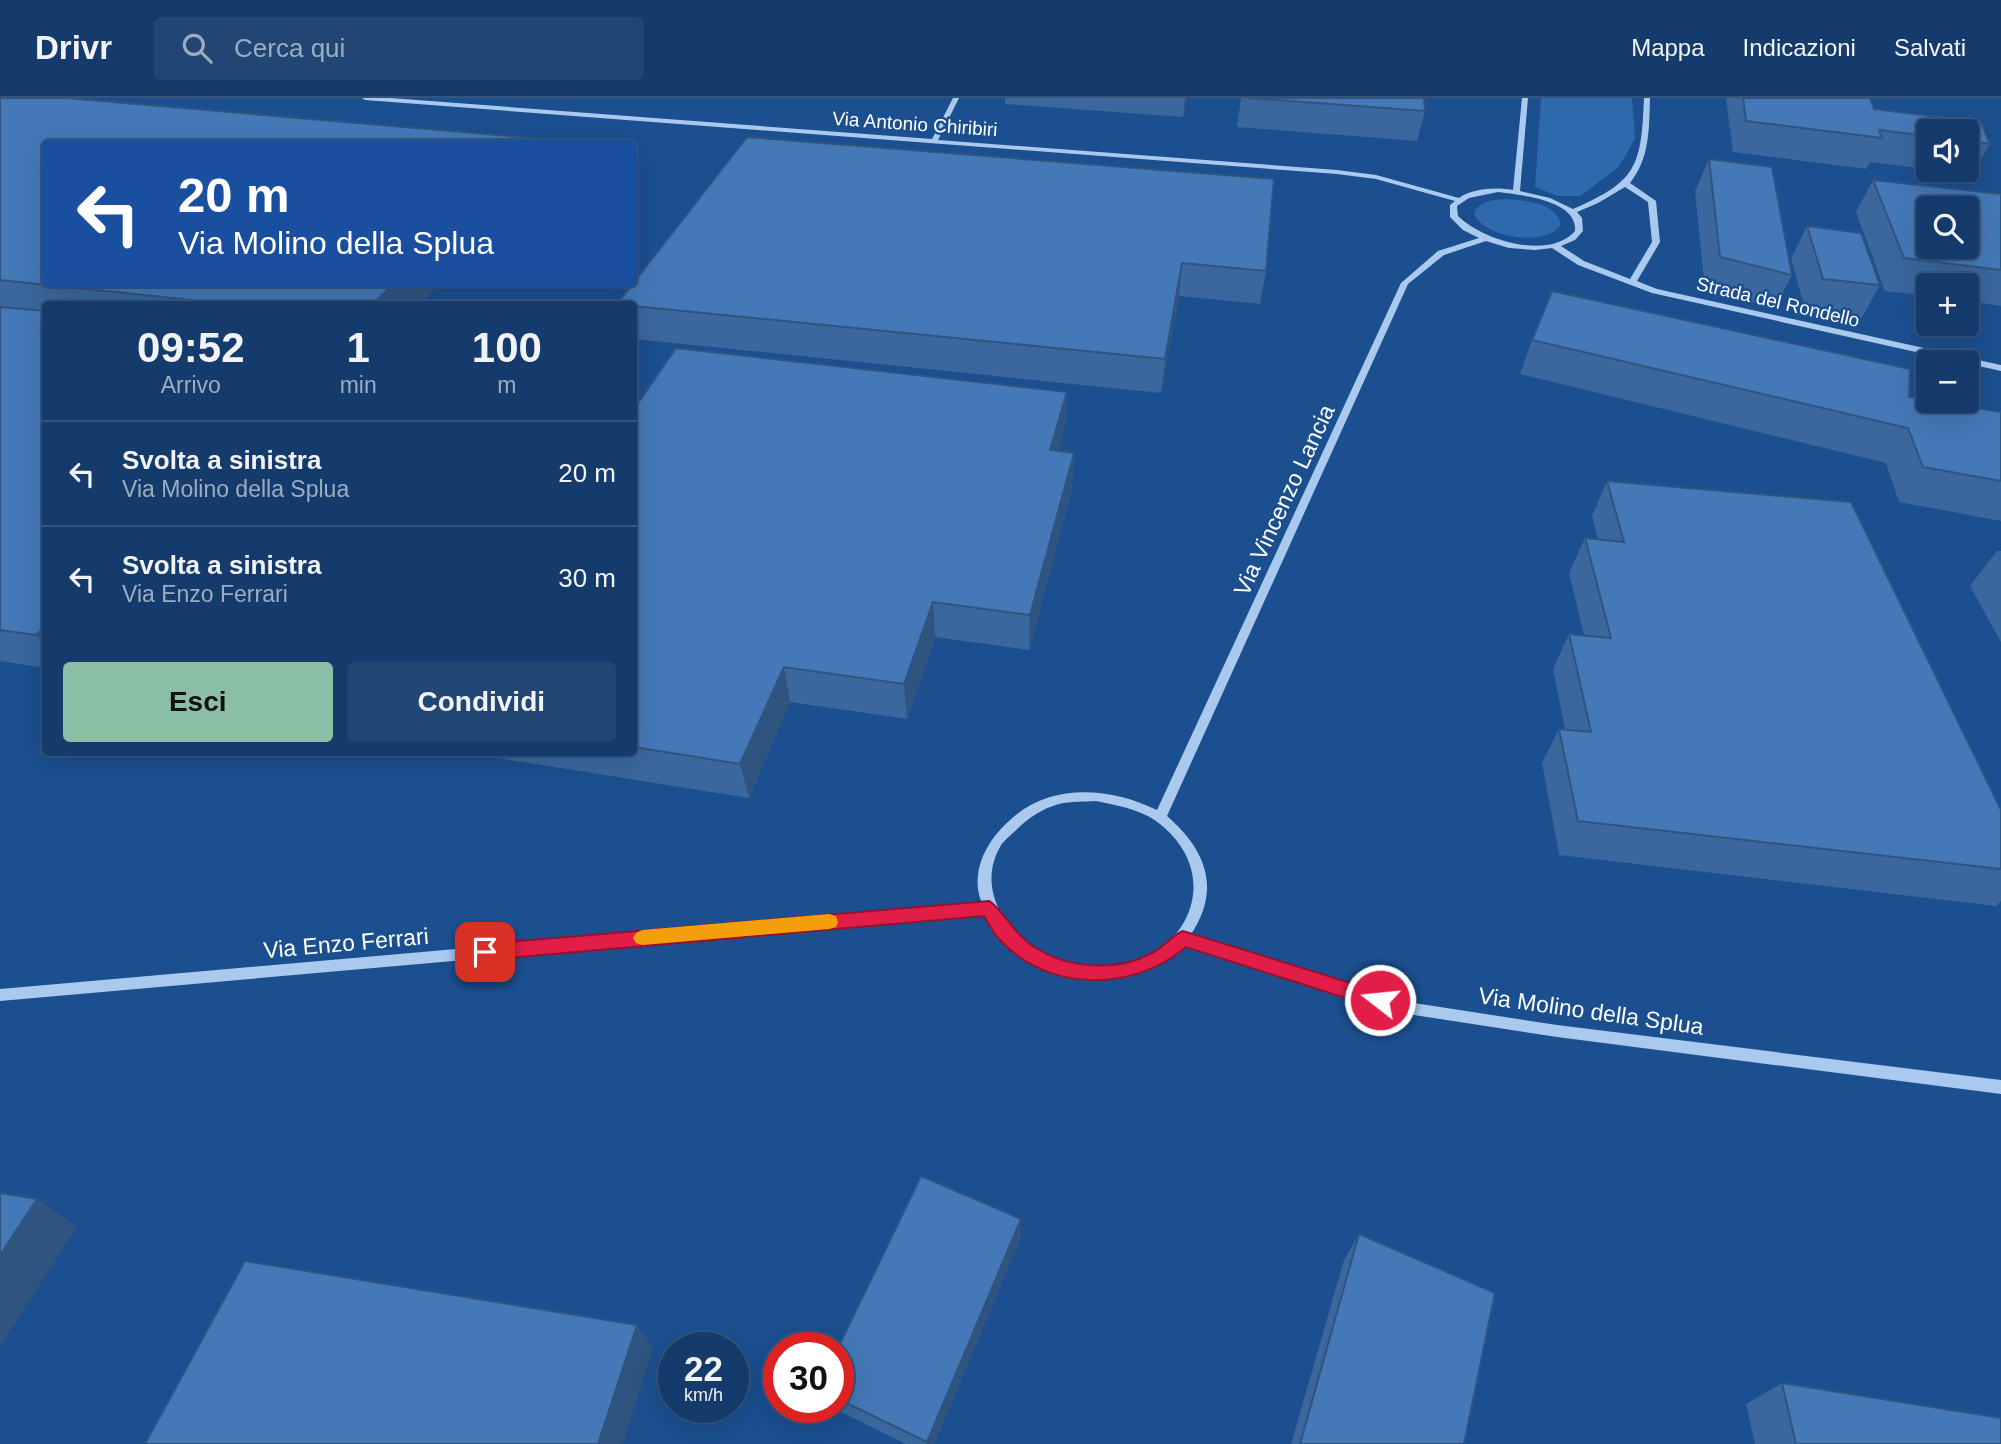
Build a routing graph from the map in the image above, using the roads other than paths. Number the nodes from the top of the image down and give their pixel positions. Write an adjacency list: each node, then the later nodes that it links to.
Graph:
1 (365, 98): 5 (street, Via Antonio Chiribiri)
2 (956, 98): 5 (street)
3 (1525, 98): 7 (street)
4 (1647, 98): 6 (street)
5 (934, 141): 8 (street, Via Antonio Chiribiri)
6 (1626, 184): 9 (street); 12 (lane)
7 (1516, 192): 8 (street); 9 (street)
8 (1459, 200): 10 (street)
9 (1572, 212): 11 (street)
10 (1485, 239): 11 (street); 14 (street, Via Vincenzo Lancia)
11 (1555, 246): 12 (street, Strada del Rondello)
12 (1632, 283): 13 (street, Strada del Rondello)
13 (2001, 368)
14 (1160, 817): 15 (street); 16 (street)
15 (989, 908): 16 (street); 17 (street, Via Enzo Ferrari)
16 (1183, 939): 18 (street, Via Molino della Splua)
17 (0, 995)
18 (2001, 1087)

